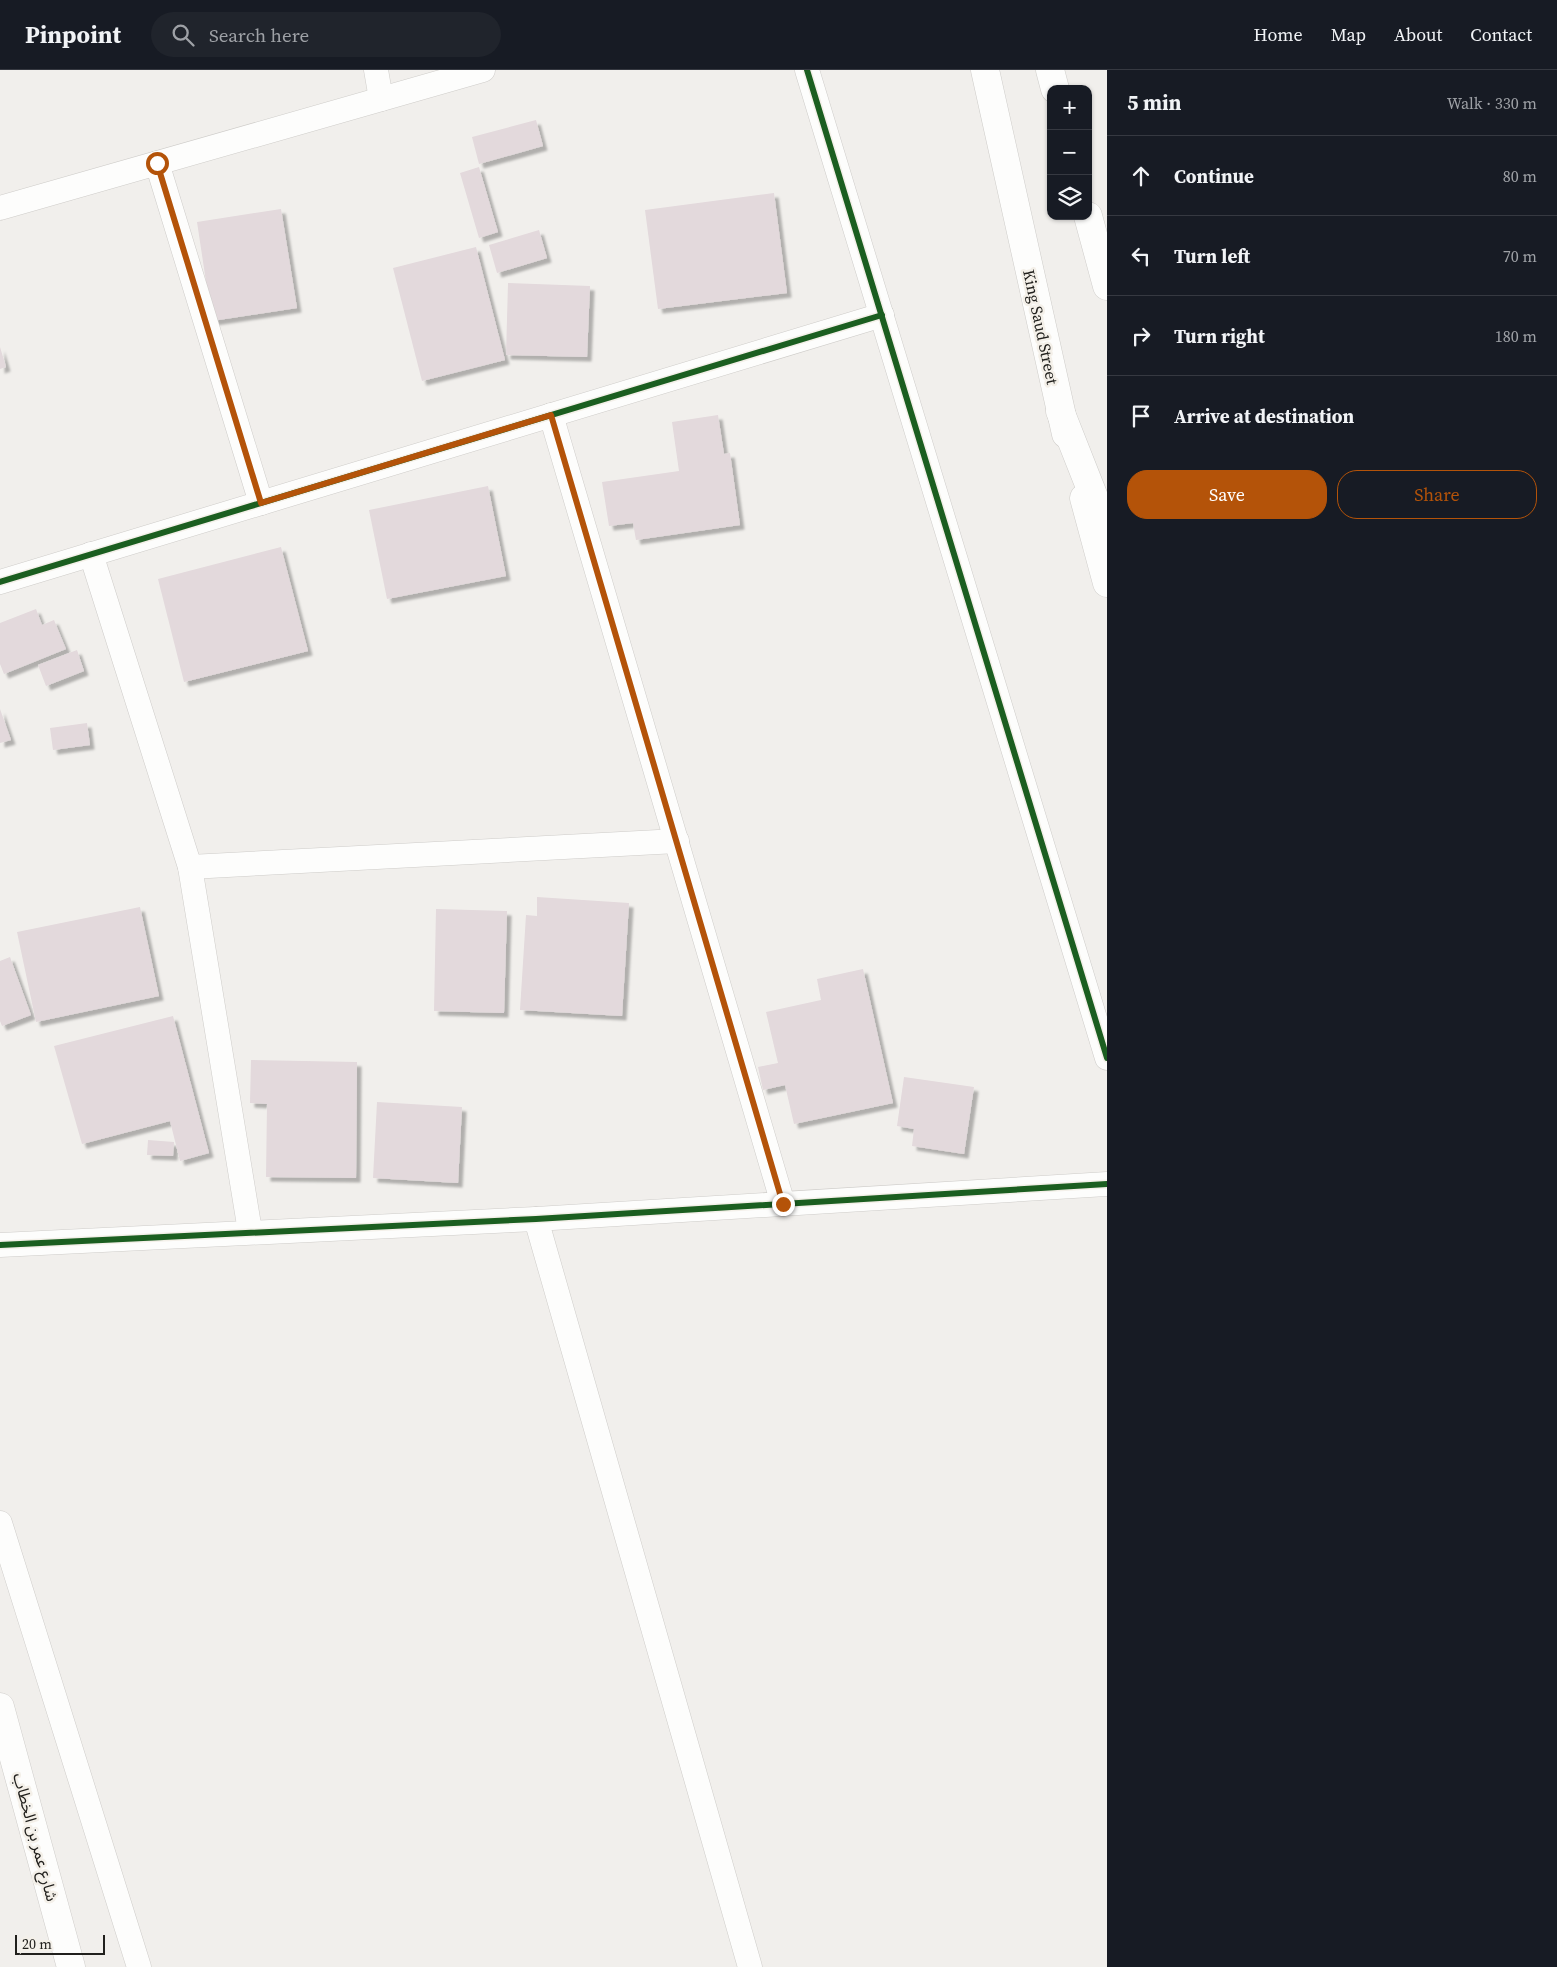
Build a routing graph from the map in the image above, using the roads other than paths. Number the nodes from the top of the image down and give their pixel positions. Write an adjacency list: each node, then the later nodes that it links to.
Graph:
1 (376, 70): 7 (street)
2 (483, 70): 7 (street)
3 (807, 70): 12 (street)
4 (984, 70): 13 (main road, King Saud Street)
5 (1050, 70): 6 (main road)
6 (1053, 85)
7 (381, 99): 8 (street)
8 (157, 163): 9 (street); 15 (street)
9 (0, 208)
10 (1089, 220): 11 (main road)
11 (1107, 286)
12 (882, 315): 14 (street); 22 (street)
13 (1060, 411): 16 (main road); 19 (main road, King Saud Street)
14 (551, 415): 15 (street); 20 (street)
15 (261, 503): 17 (street)
16 (1107, 530)
17 (91, 554): 18 (street); 21 (street)
18 (0, 582)
19 (1107, 583)
20 (677, 841): 21 (street); 24 (street)
21 (190, 867): 26 (street)
22 (1107, 1058)
23 (1107, 1184): 24 (street)
24 (783, 1204): 25 (street)
25 (536, 1218): 26 (street); 32 (street)
26 (250, 1232): 27 (street)
27 (0, 1245)
28 (0, 1523): 31 (street)
29 (0, 1707): 30 (main road, شارع عمر بن الخطاب)
30 (71, 1967)
31 (139, 1967)
32 (750, 1967)

